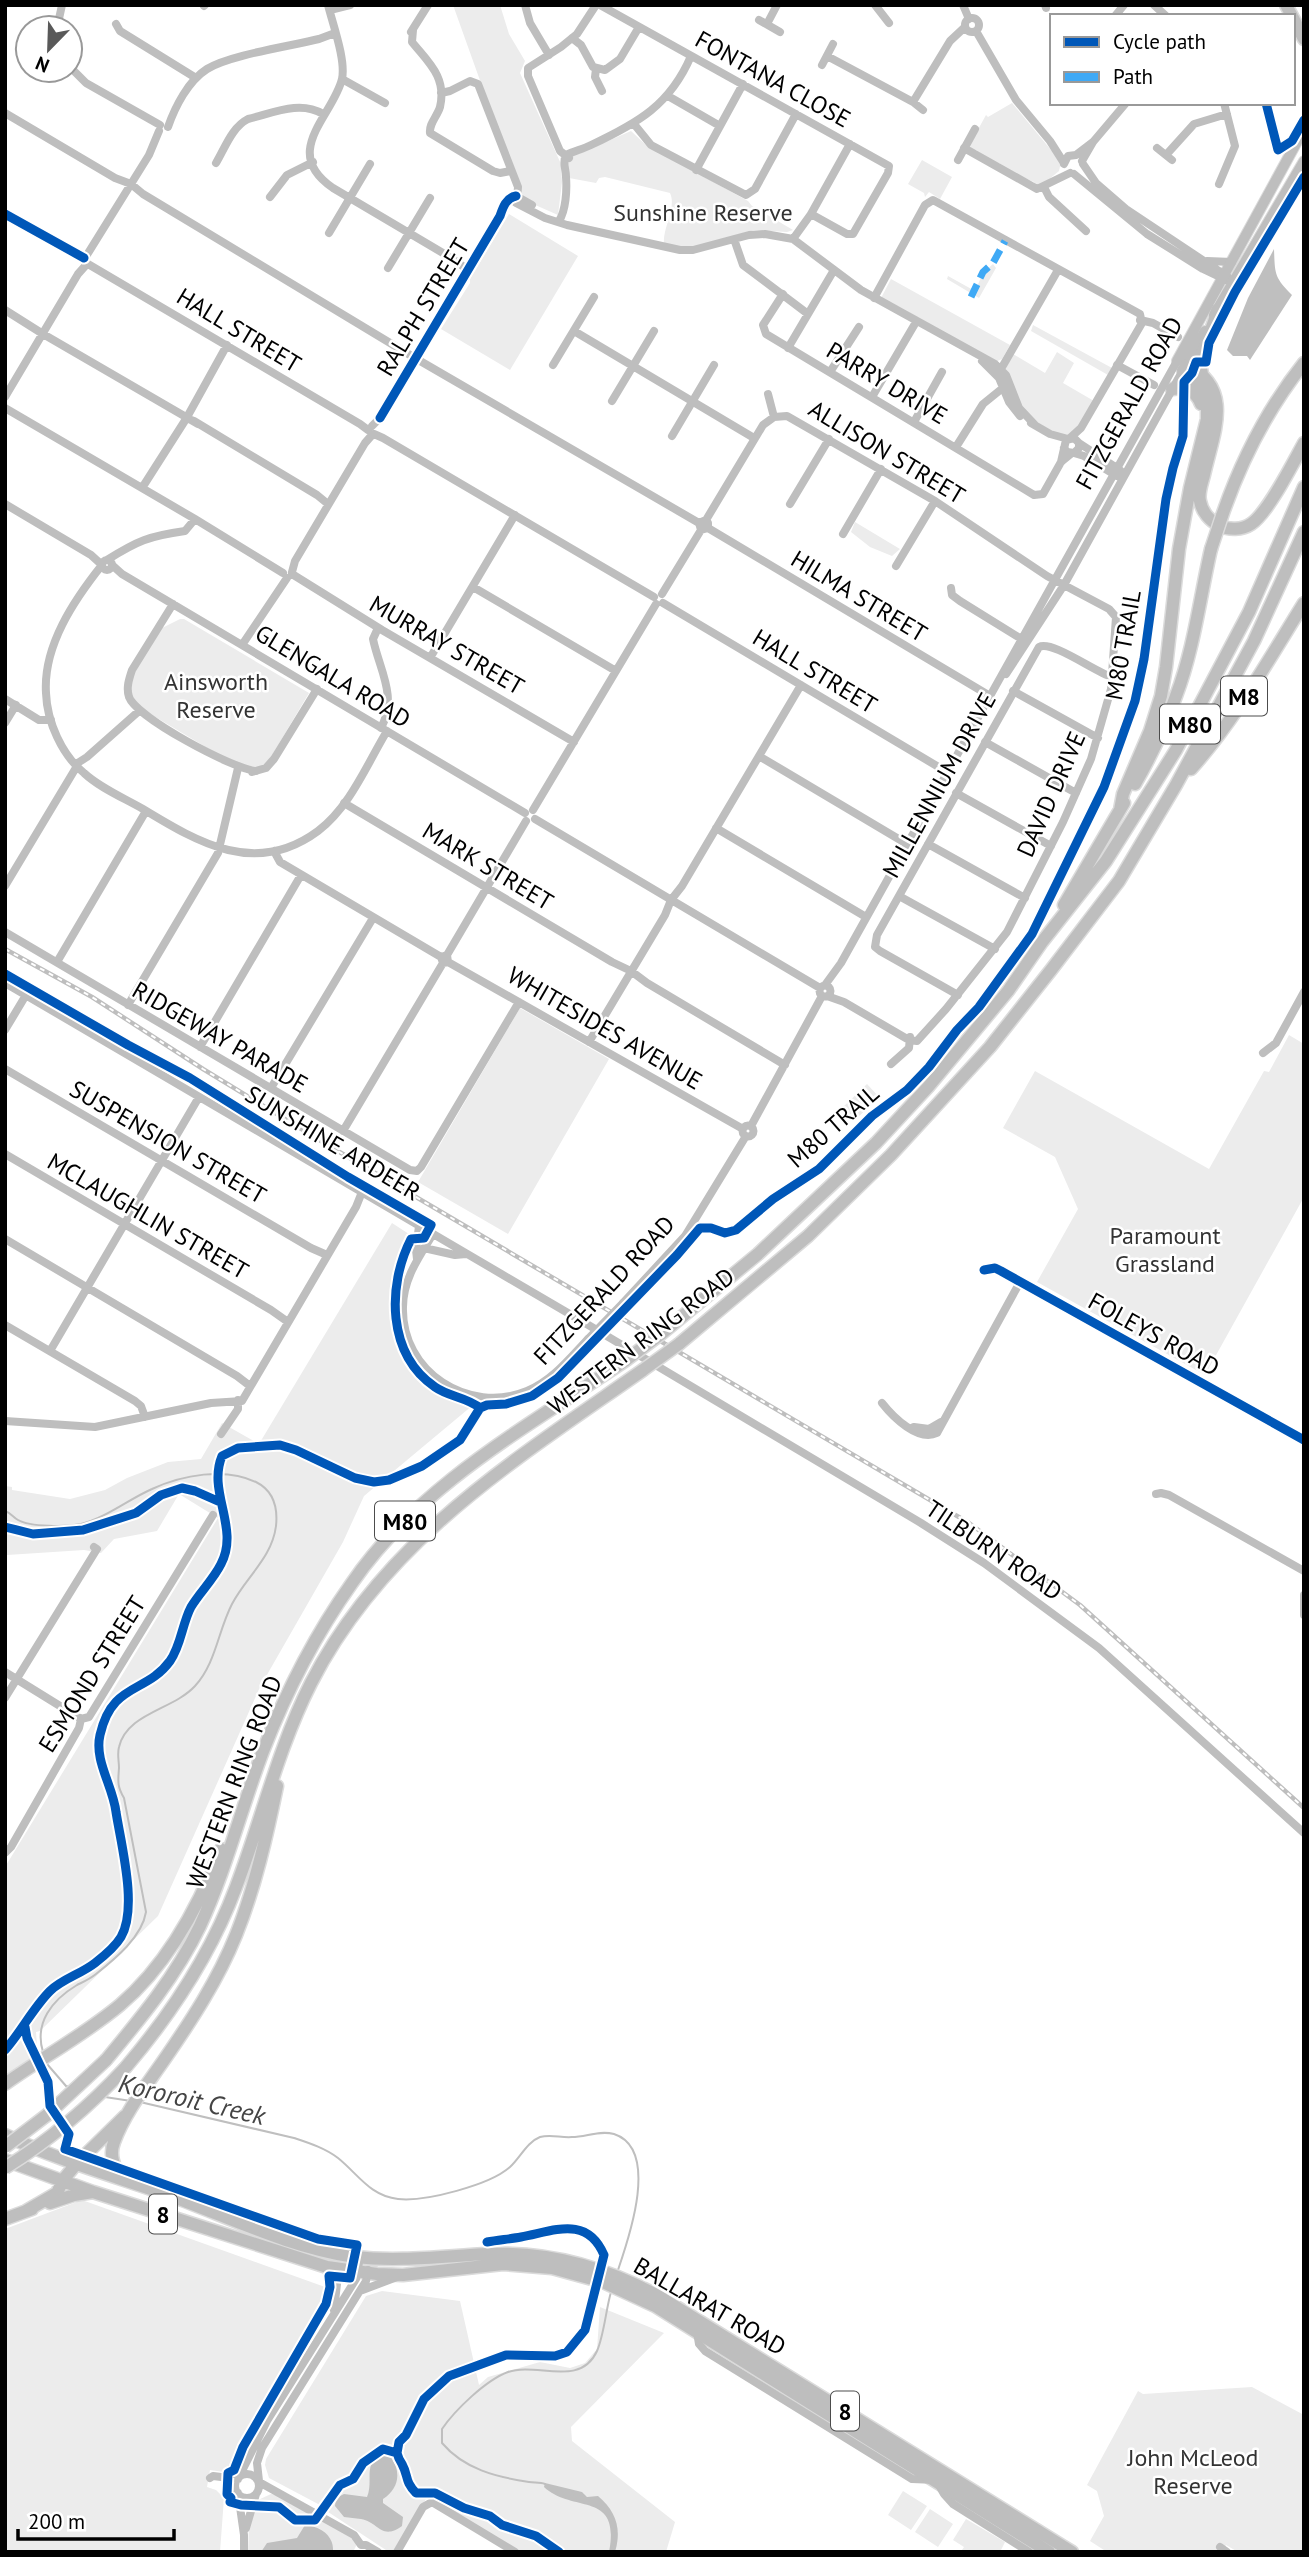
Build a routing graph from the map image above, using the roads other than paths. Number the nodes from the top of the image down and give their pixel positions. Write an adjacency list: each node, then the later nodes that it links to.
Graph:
1 (350, 5): 8 (street)
2 (428, 5): 26 (street)
3 (525, 5): 19 (street)
4 (598, 5): 13 (street, FONTANA CLOSE); 16 (street)
5 (777, 5): 14 (street)
6 (875, 5): 10 (street)
7 (962, 5): 11 (street)
8 (329, 8): 15 (street)
9 (1295, 21): 17 (highway)
10 (889, 23)
11 (967, 23): 29 (street); 44 (street)
12 (116, 24): 22 (street)
13 (639, 27): 20 (street, FONTANA CLOSE); 21 (street)
14 (780, 32)
15 (335, 35): 22 (street); 23 (street)
16 (572, 38): 19 (street); 21 (street)
17 (1304, 39)
18 (833, 44): 29 (street)
19 (549, 55): 48 (street)
20 (691, 56): 25 (street, FONTANA CLOSE); 28 (street)
21 (596, 69): 27 (street)
22 (196, 78): 40 (street)
23 (342, 79): 30 (street); 35 (street)
24 (84, 81): 40 (street)
25 (743, 84): 36 (street, FONTANA CLOSE); 39 (street)
26 (441, 90): 57 (street); 57 (street)
27 (602, 91)
28 (668, 96): 38 (street); 39 (street)
29 (913, 102): 33 (street)
30 (385, 103)
31 (1124, 105): 49 (street)
32 (1225, 105): 37 (street)
33 (923, 110)
34 (5, 113): 60 (street, HILMA STREET)
35 (323, 114): 52 (street); 53 (street)
36 (796, 114): 45 (street, FONTANA CLOSE); 56 (street)
37 (1227, 114): 47 (street); 59 (street)
38 (634, 124): 48 (street); 56 (street)
39 (720, 126): 56 (street)
40 (162, 128): 60 (street)
41 (975, 129): 46 (street)
42 (1304, 129): 68 (main road, FITZGERALD ROAD)
43 (1304, 137): 68 (main road)
44 (1050, 141): 49 (street); 55 (street)
45 (850, 144): 66 (street); 66 (street, FONTANA CLOSE)
46 (964, 148): 50 (street); 58 (street)
47 (1157, 148)
48 (567, 156): 67 (street)
49 (1078, 159): 55 (street); 55 (street); 74 (street)
50 (958, 160)
51 (1304, 161): 81 (main road, FITZGERALD ROAD)
52 (313, 162): 61 (street); 62 (street)
53 (216, 163)
54 (370, 164): 62 (street)
55 (1068, 169): 58 (street); 81 (street)
56 (696, 170)
57 (512, 172): 64 (street)
58 (1048, 184): 69 (street)
59 (1219, 185)
60 (130, 186): 75 (street); 97 (street, HILMA STREET)
61 (270, 197)
62 (350, 198): 70 (street); 71 (street)
63 (430, 198): 71 (street)
64 (516, 198): 67 (street); 78 (street, RALPH STREET)
65 (5, 214): 75 (street, HALL STREET)
66 (811, 214): 73 (street)
67 (560, 218): 72 (street)
68 (1253, 221): 76 (main road, FITZGERALD ROAD)
69 (1086, 231)
70 (329, 233)
71 (409, 233): 77 (street); 78 (street)
72 (734, 239): 73 (street); 82 (street)
73 (793, 239): 80 (street)
74 (1204, 260): 76 (street); 81 (street)
75 (86, 261): 93 (street); 95 (street, HALL STREET)
76 (1232, 261): 81 (main road, FITZGERALD ROAD)
77 (388, 268)
78 (469, 268): 97 (street, RALPH STREET)
79 (1058, 270): 84 (street); 89 (street); 104 (street)
80 (834, 271): 84 (street); 87 (street)
81 (1227, 278): 86 (main road, FITZGERALD ROAD); 102 (main road, FITZGERALD ROAD)
82 (783, 294): 87 (street); 96 (street, PARRY DRIVE)
83 (594, 297): 91 (street)
84 (874, 298): 88 (street)
85 (5, 310): 93 (street)
86 (1217, 310): 102 (main road, FITZGERALD ROAD); 107 (highway)
87 (808, 314): 96 (street)
88 (916, 322): 104 (street); 113 (street)
89 (1140, 323): 94 (street); 101 (street)
90 (859, 327): 105 (street)
91 (574, 331): 99 (street); 103 (street)
92 (654, 331): 103 (street)
93 (44, 332): 112 (street); 118 (street)
94 (1178, 337)
95 (229, 346): 118 (street); 120 (street, HALL STREET)
96 (788, 348): 105 (street, PARRY DRIVE)
97 (416, 356): 120 (street, RALPH STREET); 141 (street, HILMA STREET)
98 (1304, 363): 183 (highway, bridge)
99 (553, 365)
100 (715, 365): 115 (street)
101 (1118, 365): 108 (street); 124 (street)
102 (1182, 365): 107 (highway); 109 (street, FITZGERALD ROAD); 126 (highway); 131 (street, FITZGERALD ROAD)
103 (633, 366): 114 (street); 115 (street)
104 (998, 370): 110 (street)
105 (830, 372): 113 (street, PARRY DRIVE)
106 (942, 372): 119 (street)
107 (1202, 374): 125 (highway)
108 (1154, 385)
109 (1172, 390): 126 (highway); 132 (street, FITZGERALD ROAD)
110 (1007, 391): 124 (street); 127 (street)
111 (768, 394): 117 (street)
112 (5, 397)
113 (872, 397): 119 (street, PARRY DRIVE)
114 (612, 401)
115 (692, 401): 121 (street); 122 (street)
116 (5, 406): 134 (street, MURRAY STREET)
117 (774, 417): 122 (street, ALLISON STREET); 123 (street, ALLISON STREET)
118 (186, 418): 134 (street); 136 (street)
119 (914, 422): 127 (street, PARRY DRIVE)
120 (373, 431): 136 (street, RALPH STREET); 139 (street, HALL STREET)
121 (672, 436)
122 (754, 438): 141 (street, ALLISON STREET)
123 (829, 439): 130 (street, ALLISON STREET); 138 (street)
124 (1070, 443): 128 (street); 129 (street); 131 (street)
125 (1304, 443)
126 (1200, 446): 183 (highway)
127 (957, 447): 129 (street, PARRY DRIVE)
128 (1073, 453): 129 (street); 131 (street)
129 (1061, 462)
130 (881, 470): 135 (street, ALLISON STREET); 143 (street)
131 (1115, 471): 132 (street); 147 (street, FITZGERALD ROAD)
132 (1124, 477): 148 (street, FITZGERALD ROAD)
133 (1304, 487): 201 (highway, WESTERN RING ROAD / M80)
134 (144, 489): 140 (street, MURRAY STREET)
135 (934, 501): 145 (street); 147 (street, ALLISON STREET)
136 (330, 502): 146 (street, RALPH STREET)
137 (5, 504): 144 (street, GLENGALA ROAD)
138 (790, 504)
139 (515, 515): 149 (street); 151 (street, HALL STREET)
140 (194, 519): 144 (street); 146 (street, MURRAY STREET)
141 (703, 525): 151 (street, ALLISON STREET); 165 (street, HILMA STREET)
142 (1304, 532): 179 (highway, WESTERN RING ROAD / M80)
143 (843, 534)
144 (107, 565): 153 (street, GLENGALA ROAD); 169 (street)
145 (896, 566)
146 (287, 574): 154 (street, MURRAY STREET); 158 (street, RALPH STREET)
147 (1051, 578): 148 (street, DAVID DRIVE); 156 (street, FITZGERALD ROAD)
148 (1064, 584): 156 (street, FITZGERALD ROAD); 161 (street, DAVID DRIVE)
149 (473, 587): 159 (street); 160 (street)
150 (951, 588): 155 (street)
151 (659, 600): 160 (street, ALLISON STREET); 162 (street, HALL STREET)
152 (1304, 603): 179 (highway, M8)
153 (173, 604): 158 (street, GLENGALA ROAD); 168 (street)
154 (380, 629): 159 (street, MURRAY STREET); 171 (street)
155 (1011, 632): 156 (street); 157 (street)
156 (1030, 632): 157 (street, FITZGERALD ROAD); 165 (street, FITZGERALD ROAD)
157 (1020, 639): 165 (street, FITZGERALD ROAD)
158 (244, 646): 163 (street, GLENGALA ROAD)
159 (430, 658): 173 (street, MURRAY STREET)
160 (616, 671): 173 (street, ALLISON STREET)
161 (1112, 677): 164 (street, MILLENNIUM DRIVE); 172 (street, DAVID DRIVE)
162 (801, 685): 175 (street); 178 (street, HALL STREET)
163 (317, 689): 171 (street, GLENGALA ROAD); 177 (street)
164 (1013, 691): 172 (street); 174 (street, MILLENNIUM DRIVE)
165 (990, 696): 178 (street, FITZGERALD ROAD)
166 (5, 699): 167 (street)
167 (16, 705): 169 (street); 170 (street)
168 (139, 711): 176 (street); 177 (street)
169 (50, 717): 176 (street)
170 (5, 723)
171 (384, 729): 182 (street); 185 (street, GLENGALA ROAD)
172 (1098, 738): 181 (street, DAVID DRIVE)
173 (574, 743): 185 (street, ALLISON STREET)
174 (985, 743): 180 (street, MILLENNIUM DRIVE); 181 (street)
175 (759, 756): 186 (street); 187 (street)
176 (78, 767): 184 (street); 193 (street)
177 (238, 770): 190 (street)
178 (947, 772): 187 (street, FITZGERALD ROAD)
179 (1176, 785): 260 (highway, WESTERN RING ROAD / M80, bridge)
180 (956, 793): 188 (street, MILLENNIUM DRIVE); 189 (street)
181 (1076, 793): 189 (street, DAVID DRIVE)
182 (344, 803): 191 (street); 194 (street, MARK STREET)
183 (1120, 810): 201 (highway)
184 (146, 811): 190 (street); 204 (street)
185 (530, 816): 194 (street, ALLISON STREET); 197 (street, GLENGALA ROAD)
186 (716, 828): 197 (street); 198 (street)
187 (907, 844): 198 (street, FITZGERALD ROAD)
188 (928, 844): 195 (street, MILLENNIUM DRIVE); 196 (street)
189 (1051, 846): 196 (street, DAVID DRIVE)
190 (220, 850): 191 (street); 212 (street)
191 (274, 851): 192 (street, WHITESIDES AVENUE)
192 (301, 875): 199 (street, WHITESIDES AVENUE); 216 (street)
193 (5, 886)
194 (487, 888): 203 (street, ALLISON STREET); 205 (street, MARK STREET)
195 (899, 895): 202 (street); 210 (street, MILLENNIUM DRIVE)
196 (1025, 898): 202 (street, DAVID DRIVE)
197 (673, 901): 205 (street); 207 (street, GLENGALA ROAD)
198 (866, 917): 207 (street, FITZGERALD ROAD)
199 (373, 918): 203 (street, WHITESIDES AVENUE); 221 (street)
200 (5, 932): 204 (street, RIDGEWAY PARADE)
201 (1042, 942): 242 (highway, WESTERN RING ROAD / M80, bridge)
202 (995, 949): 210 (street, DAVID DRIVE)
203 (445, 959): 211 (street, WHITESIDES AVENUE); 223 (street, ALLISON STREET)
204 (57, 962): 212 (street, RIDGEWAY PARADE)
205 (630, 973): 215 (street); 219 (street, MARK STREET)
206 (5, 983): 209 (street, TILBURN ROAD)
207 (826, 991): 214 (street, GLENGALA ROAD); 219 (street, FITZGERALD ROAD)
208 (1303, 994): 217 (street)
209 (26, 995): 213 (street); 222 (street, TILBURN ROAD)
210 (958, 995): 214 (street, DAVID DRIVE)
211 (519, 1002): 215 (street, WHITESIDES AVENUE); 223 (street, RIDGEWAY PARADE)
212 (128, 1005): 216 (street, RIDGEWAY PARADE)
213 (5, 1030)
214 (909, 1039): 218 (street)
215 (589, 1042): 224 (street, WHITESIDES AVENUE)
216 (200, 1047): 221 (street, RIDGEWAY PARADE)
217 (1263, 1053)
218 (891, 1064)
219 (785, 1065): 224 (street, FITZGERALD ROAD)
220 (5, 1069): 226 (street, SUSPENSION STREET)
221 (271, 1088): 223 (street, RIDGEWAY PARADE)
222 (199, 1097): 226 (street); 227 (street, TILBURN ROAD)
223 (343, 1131)
224 (750, 1132): 235 (street, FITZGERALD ROAD, bridge)
225 (5, 1154): 228 (street, MCLAUGHLIN STREET)
226 (162, 1160): 228 (street); 234 (street, SUSPENSION STREET)
227 (364, 1193): 229 (street, TILBURN ROAD); 234 (street)
228 (125, 1225): 238 (street); 239 (street, MCLAUGHLIN STREET)
229 (419, 1226): 230 (street, TILBURN ROAD); 235 (street)
230 (433, 1234): 232 (street, FITZGERALD ROAD); 233 (street, TILBURN ROAD)
231 (5, 1239): 238 (street)
232 (424, 1248): 233 (street); 235 (street, FITZGERALD ROAD)
233 (467, 1254): 242 (street, TILBURN ROAD)
234 (326, 1257): 239 (street)
235 (417, 1259)
236 (984, 1270): 237 (street, FOLEYS ROAD)
237 (1020, 1282): 245 (street); 249 (street, FOLEYS ROAD)
238 (87, 1288): 241 (street); 243 (street)
239 (289, 1320): 243 (street)
240 (5, 1325): 241 (street)
241 (50, 1351): 246 (street)
242 (626, 1354): 261 (highway, WESTERN RING ROAD / M80); 262 (street, TILBURN ROAD)
243 (251, 1385): 244 (street)
244 (238, 1401): 246 (street); 248 (street)
245 (882, 1403)
246 (145, 1417): 247 (street)
247 (5, 1421)
248 (222, 1434)
249 (1304, 1440)
250 (1156, 1494): 253 (street)
251 (213, 1515): 259 (street, ESMOND STREET)
252 (94, 1547): 257 (street)
253 (1304, 1571)
254 (1304, 1595): 255 (street)
255 (1304, 1615)
256 (5, 1672): 257 (street)
257 (17, 1679): 258 (street); 259 (street)
258 (5, 1698)
259 (81, 1719): 263 (street, ESMOND STREET)
260 (293, 1721): 265 (highway); 270 (highway, WESTERN RING ROAD / M80, bridge)
261 (262, 1752): 264 (highway); 267 (highway, WESTERN RING ROAD / M80, bridge)
262 (1304, 1833)
263 (5, 1853)
264 (8, 2081)
265 (126, 2114): 269 (highway); 271 (highway)
266 (5, 2135): 269 (highway, BALLARAT ROAD / 8)
267 (5, 2147)
268 (5, 2160): 272 (highway, BALLARAT ROAD / 8)
269 (77, 2163): 271 (highway, BALLARAT ROAD / 8); 272 (highway)
270 (5, 2168)
271 (120, 2177): 276 (highway, BALLARAT ROAD / 8)
272 (63, 2180): 273 (highway, BALLARAT ROAD / 8); 274 (highway)
273 (93, 2192): 274 (highway); 278 (highway, BALLARAT ROAD / 8)
274 (26, 2211): 275 (highway)
275 (5, 2218)
276 (365, 2258): 277 (highway, BALLARAT ROAD / 8); 279 (street)
277 (487, 2259): 280 (highway, BALLARAT ROAD / 8); 282 (highway, BALLARAT ROAD / 8)
278 (327, 2267): 279 (highway, BALLARAT ROAD / 8); 283 (street)
279 (363, 2272): 280 (highway, BALLARAT ROAD / 8); 281 (street); 283 (street)
280 (403, 2275): 281 (street)
281 (360, 2291): 286 (street)
282 (638, 2291): 285 (highway, BALLARAT ROAD / 8); 289 (highway, BALLARAT ROAD / 8)
283 (333, 2313): 284 (street)
284 (238, 2478): 286 (street); 287 (street); 287 (street)
285 (936, 2480): 289 (highway, BALLARAT ROAD / 8); 298 (street)
286 (259, 2482): 288 (street); 290 (street)
287 (237, 2491): 290 (street); 292 (street)
288 (276, 2492): 290 (street); 293 (street)
289 (964, 2493): 291 (highway, BALLARAT ROAD / 8)
290 (256, 2494): 292 (street)
291 (992, 2510): 299 (highway, BALLARAT ROAD / 8); 300 (highway, BALLARAT ROAD / 8)
292 (244, 2535): 294 (street)
293 (359, 2549): 295 (street)
294 (244, 2552)
295 (377, 2552)
296 (397, 2552): 297 (street)
297 (515, 2552)
298 (1029, 2552)
299 (1049, 2552)
300 (1072, 2552)

